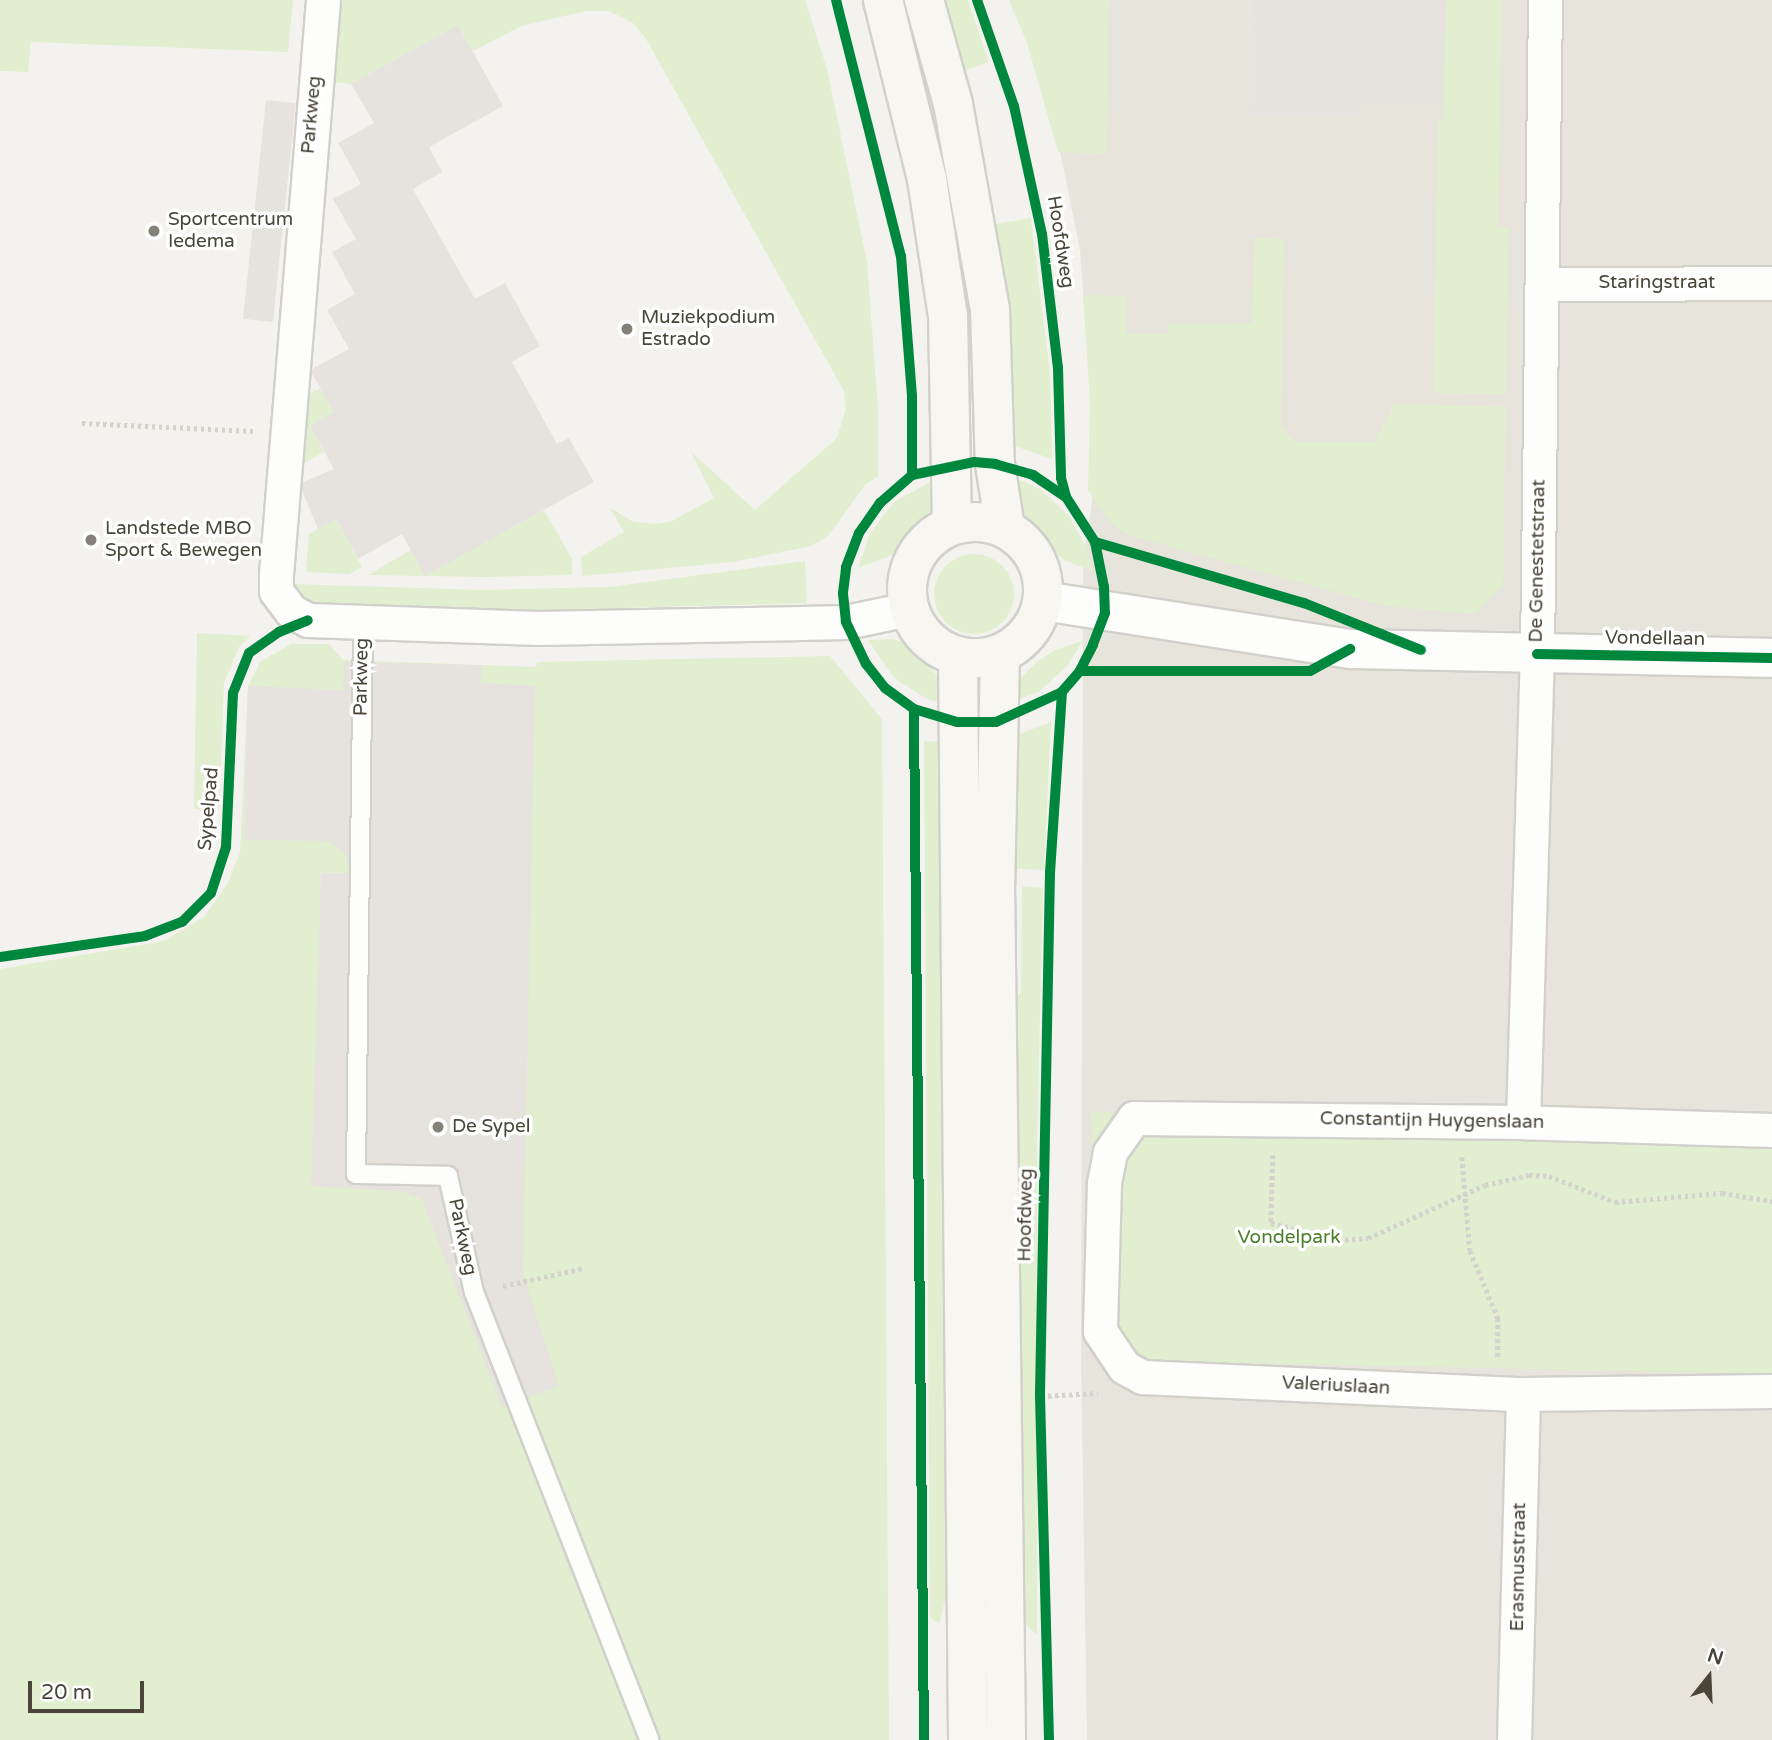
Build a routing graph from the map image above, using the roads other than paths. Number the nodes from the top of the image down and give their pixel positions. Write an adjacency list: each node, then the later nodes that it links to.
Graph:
1 (323, 0): 11 (street, Parkweg)
2 (883, 0): 7 (main road)
3 (924, 0): 8 (main road)
4 (1545, 0): 6 (street, De Genestetstraat)
5 (1772, 283): 6 (street, Staringstraat)
6 (1542, 284): 13 (street, De Genestetstraat)
7 (952, 525): 8 (main road); 10 (main road)
8 (1005, 528): 9 (main road)
9 (1043, 601): 12 (main road); 13 (street, Vondellaan)
10 (908, 608): 11 (street, Parkweg); 14 (main road)
11 (363, 623): 21 (lane, Parkweg)
12 (1000, 654): 14 (main road); 23 (main road, Hoofdweg)
13 (1537, 654): 15 (street, Vondellaan); 16 (street, De Genestetstraat)
14 (958, 656): 22 (main road)
15 (1772, 658)
16 (1523, 1122): 17 (street, Constantijn Huygenslaan); 18 (street, Constantijn Huygenslaan)
17 (1772, 1130)
18 (1124, 1367): 20 (street, Valeriuslaan)
19 (1772, 1391): 20 (street, Valeriuslaan)
20 (1510, 1394): 24 (street, Erasmusstraat)
21 (650, 1740)
22 (968, 1740)
23 (1006, 1740)
24 (1514, 1740)

